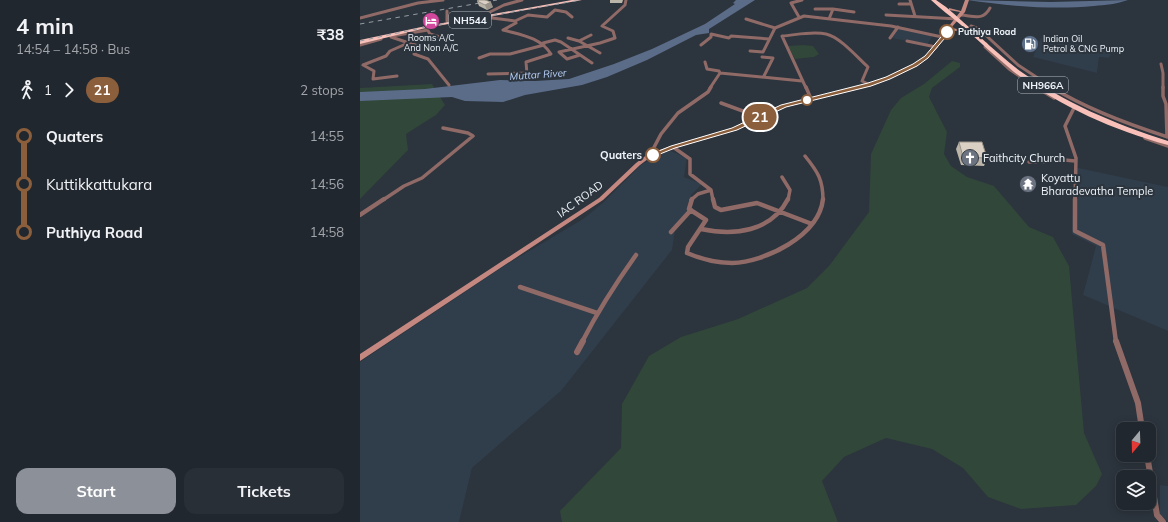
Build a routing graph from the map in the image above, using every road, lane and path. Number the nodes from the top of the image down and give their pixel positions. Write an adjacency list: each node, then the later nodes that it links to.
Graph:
1 (443, 0): 25 (street)
2 (522, 0): 20 (street)
3 (568, 0): 18 (highway, NH544)
4 (580, 0): 18 (highway, NH544)
5 (626, 0): 50 (street)
6 (802, 0): 24 (street)
7 (910, 0): 12 (street)
8 (933, 0): 19 (highway, NH966A)
9 (937, 0): 19 (highway, NH966A)
10 (967, 0): 19 (main road)
11 (900, 4): 12 (street)
12 (911, 4): 22 (street)
13 (990, 8): 19 (street)
14 (815, 9): 15 (street)
15 (833, 10): 17 (street); 27 (street)
16 (447, 11): 28 (street)
17 (854, 12)
18 (499, 13): 20 (highway, NH544)
19 (961, 14): 22 (street); 33 (main road, IAC ROAD); 36 (highway, NH966A); 74 (highway, NH966A)
20 (489, 15): 28 (highway, NH544); 29 (street); 31 (highway, NH544)
21 (886, 15): 22 (street)
22 (915, 16)
23 (572, 17): 29 (street)
24 (799, 17): 27 (street); 32 (street)
25 (360, 18)
26 (746, 19): 32 (street)
27 (829, 19): 30 (street)
28 (447, 21): 42 (highway, NH544)
29 (515, 21): 46 (street)
30 (898, 27): 37 (street); 40 (street)
31 (427, 28): 35 (street); 38 (street); 42 (highway, NH544)
32 (775, 28): 41 (street)
33 (949, 29): 36 (main road); 37 (main road, IAC ROAD)
34 (591, 35): 43 (street)
35 (391, 36): 45 (street); 48 (street)
36 (978, 36): 47 (highway, NH966A)
37 (942, 37): 51 (main road, IAC ROAD)
38 (443, 38)
39 (568, 38): 43 (street)
40 (890, 38)
41 (769, 39): 49 (street); 53 (street)
42 (360, 40)
43 (579, 41): 50 (street)
44 (907, 41): 51 (street)
45 (408, 42): 63 (street); 66 (street)
46 (544, 44): 52 (street); 57 (street); 62 (street)
47 (986, 44): 71 (street); 74 (highway, NH966A)
48 (360, 45)
49 (701, 45)
50 (588, 46): 52 (street); 54 (street)
51 (936, 47): 67 (main road, IAC ROAD)
52 (573, 50): 55 (street); 55 (street)
53 (750, 51)
54 (600, 52)
55 (580, 55): 59 (street)
56 (762, 56): 64 (street)
57 (479, 58)
58 (706, 62): 61 (street)
59 (592, 63)
60 (1161, 64): 70 (street)
61 (720, 73): 64 (street); 76 (street)
62 (488, 74)
63 (397, 76)
64 (764, 76): 65 (street)
65 (802, 81): 67 (street); 68 (street)
66 (449, 85)
67 (870, 85): 68 (main road, IAC ROAD)
68 (811, 99): 72 (main road, IAC ROAD)
69 (721, 103): 72 (street)
70 (1167, 104): 74 (street)
71 (1074, 108): 74 (street); 78 (street)
72 (759, 117): 75 (main road, IAC ROAD)
73 (443, 128): 84 (street)
74 (1168, 140)
75 (673, 147): 76 (main road, IAC ROAD); 81 (street)
76 (650, 155): 92 (main road, IAC ROAD)
77 (805, 156): 85 (street)
78 (1076, 161): 79 (street); 93 (street)
79 (1029, 162)
80 (782, 177): 83 (street)
81 (711, 190): 82 (street); 83 (street)
82 (691, 210): 86 (street); 87 (street)
83 (780, 211): 85 (street); 86 (street)
84 (360, 215)
85 (812, 224): 86 (street)
86 (701, 228)
87 (671, 232)
88 (636, 255): 90 (street)
89 (520, 287): 90 (street)
90 (596, 313): 91 (street)
91 (577, 352)
92 (360, 358)
93 (1141, 422)
94 (1148, 462): 95 (street)
95 (1163, 522)

